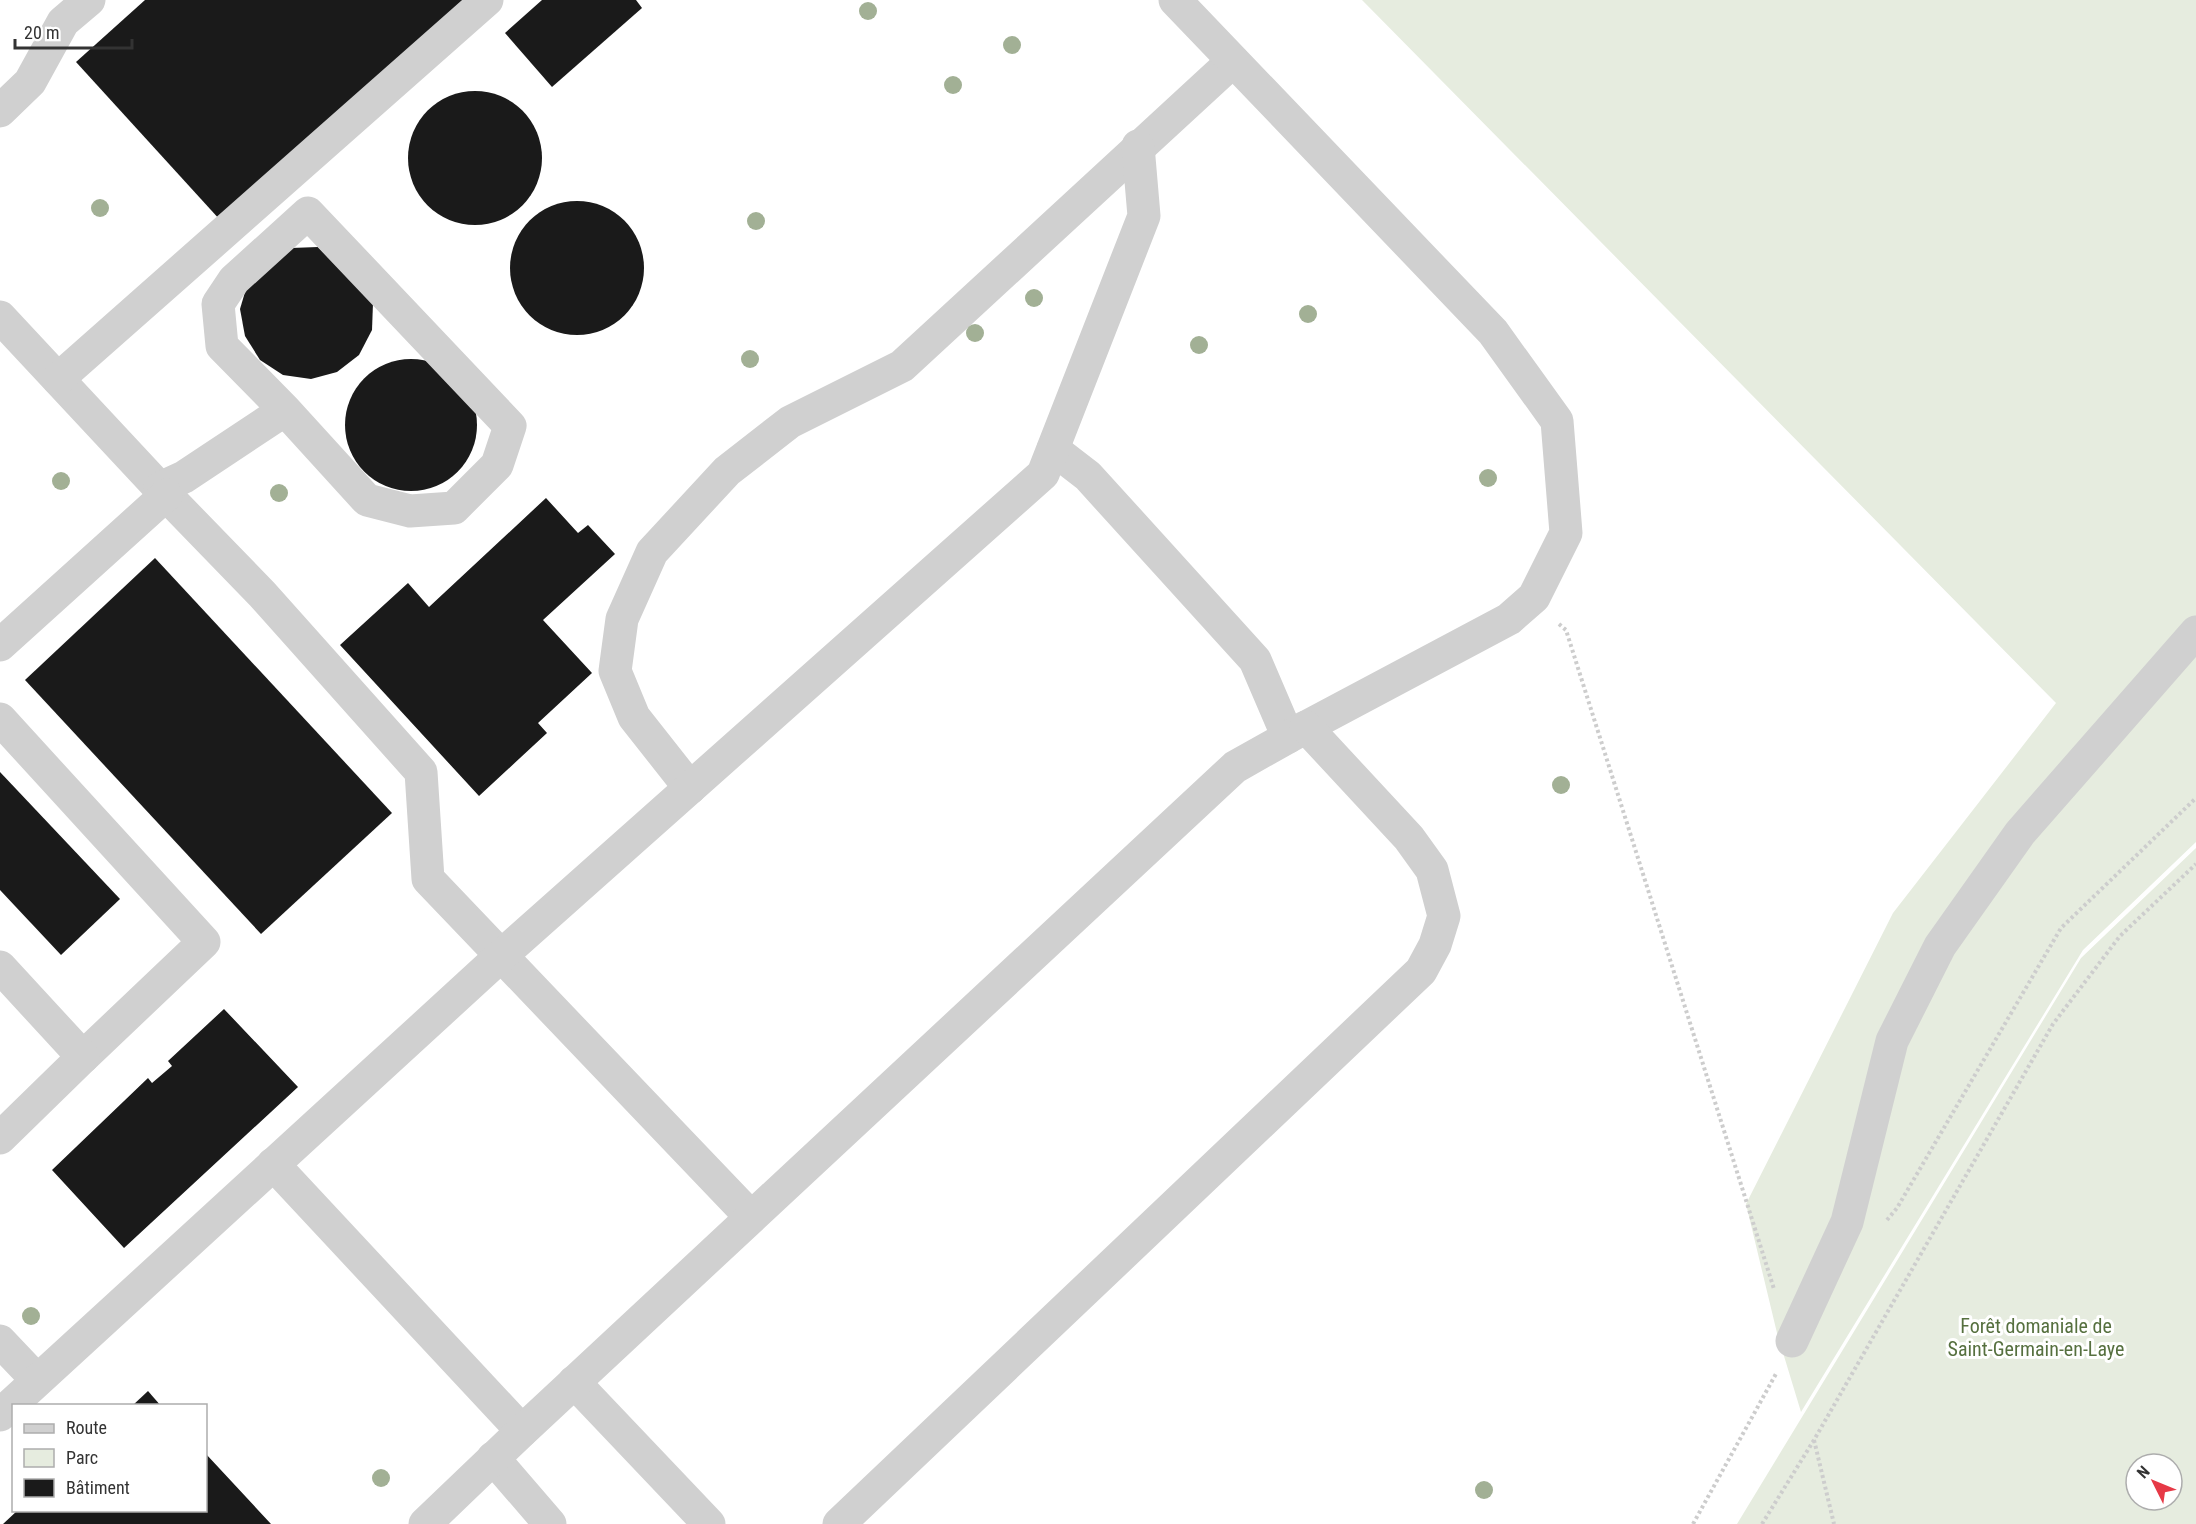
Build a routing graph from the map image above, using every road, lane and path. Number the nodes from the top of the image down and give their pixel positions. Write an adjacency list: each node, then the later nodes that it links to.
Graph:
1 (88, 0): 5 (street)
2 (487, 0): 8 (street)
3 (1175, 0): 4 (street)
4 (1233, 61): 6 (street); 12 (street)
5 (0, 111)
6 (1138, 146): 10 (street); 17 (street)
7 (0, 317): 8 (street)
8 (58, 379): 11 (street)
9 (285, 410): 9 (street); 11 (street)
10 (1053, 449): 16 (street); 17 (street)
11 (163, 492): 14 (street); 20 (street)
12 (1534, 597): 16 (street); 28 (path)
13 (2196, 632): 28 (street)
14 (0, 645)
15 (0, 720): 22 (street)
16 (1297, 732): 25 (street); 38 (street)
17 (690, 788): 20 (street)
18 (2196, 798): 26 (path)
19 (2196, 864): 33 (path)
20 (502, 955): 24 (street); 25 (street)
21 (0, 967): 22 (street)
22 (83, 1057): 23 (street)
23 (0, 1138)
24 (273, 1164): 29 (street); 32 (street)
25 (751, 1217): 30 (street)
26 (1883, 1226)
27 (0, 1341): 29 (street)
28 (1791, 1341): 39 (path)
29 (37, 1380): 31 (street)
30 (574, 1383): 32 (street); 37 (street)
31 (0, 1415)
32 (522, 1431): 34 (street)
33 (1814, 1440): 40 (path); 41 (path)
34 (493, 1458): 35 (street); 36 (street)
35 (425, 1524)
36 (550, 1524)
37 (709, 1524)
38 (839, 1524)
39 (1693, 1524)
40 (1762, 1524)
41 (1834, 1524)

